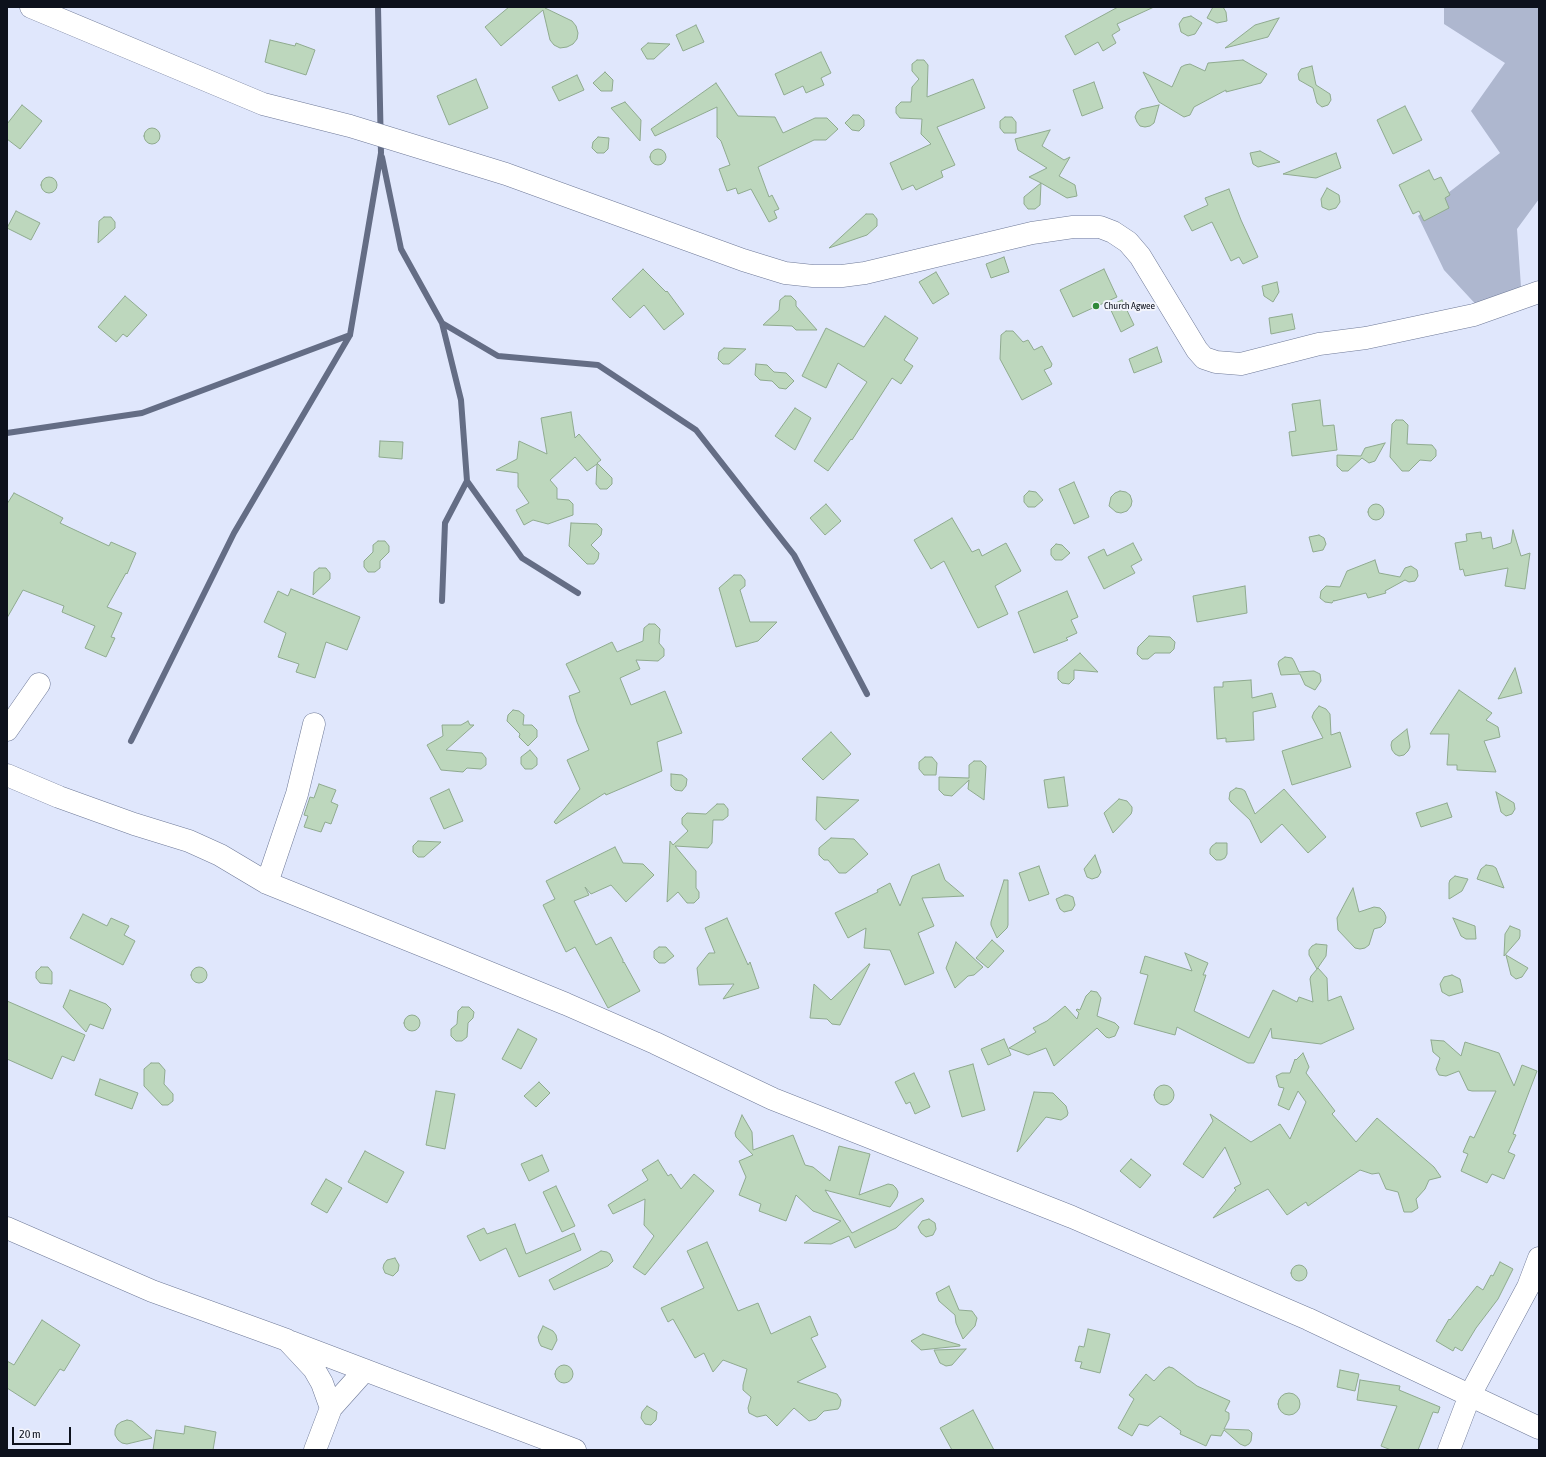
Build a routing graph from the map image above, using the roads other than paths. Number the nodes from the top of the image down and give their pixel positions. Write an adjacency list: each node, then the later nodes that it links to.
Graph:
1 (31, 7): 2 (street)
2 (1539, 292)
3 (39, 684): 5 (street)
4 (314, 724): 7 (street)
5 (7, 730)
6 (7, 775): 7 (street)
7 (268, 883): 12 (street)
8 (7, 1228): 10 (street)
9 (1539, 1258): 12 (street)
10 (287, 1340): 11 (street); 13 (street)
11 (365, 1370): 13 (street); 16 (street)
12 (1470, 1395): 14 (street); 17 (street)
13 (331, 1408): 15 (street)
14 (1539, 1428)
15 (315, 1450)
16 (575, 1450)
17 (1449, 1450)

